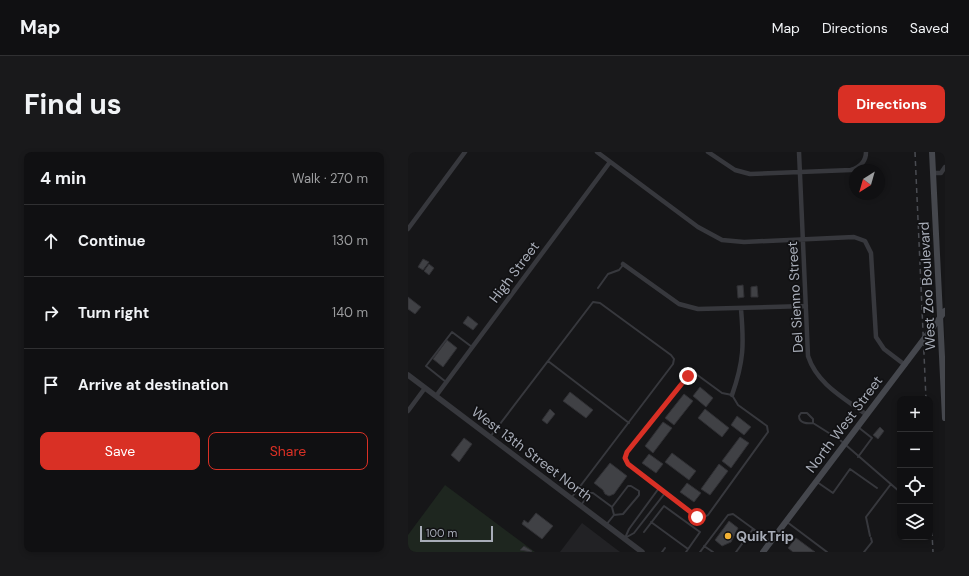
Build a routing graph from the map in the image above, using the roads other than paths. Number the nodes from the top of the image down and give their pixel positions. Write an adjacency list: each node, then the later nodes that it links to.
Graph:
1 (465, 152): 11 (street)
2 (598, 152): 7 (street)
3 (708, 152): 9 (street)
4 (799, 152): 9 (street, Del Sienno Street)
5 (866, 152): 9 (street)
6 (932, 152): 10 (main road, West Zoo Boulevard)
7 (610, 162): 12 (street); 19 (street, High Street)
8 (945, 167): 10 (street)
9 (800, 172): 12 (street, Del Sienno Street)
10 (934, 173): 18 (main road, West Zoo Boulevard)
11 (408, 229)
12 (803, 239): 15 (street, Del Sienno Street); 22 (street)
13 (623, 264): 14 (lane); 16 (street)
14 (598, 288)
15 (806, 306): 16 (street); 29 (street, Del Sienno Street)
16 (741, 309): 26 (street)
17 (945, 311): 18 (main road, North West Street)
18 (940, 317): 20 (main road, West Zoo Boulevard); 22 (main road, North West Street)
19 (472, 347): 24 (street, High Street); 24 (lane)
20 (944, 355): 30 (main road, West Zoo Boulevard)
21 (548, 361): 32 (lane); 32 (lane); 35 (lane)
22 (905, 365): 29 (main road, North West Street)
23 (408, 375): 25 (street, West 13th Street North)
24 (446, 382): 27 (street, High Street)
25 (425, 388): 27 (street, West 13th Street North); 28 (street)
26 (732, 395): 40 (lane); 43 (lane)
27 (436, 396): 35 (street, West 13th Street North)
28 (408, 411)
29 (867, 415): 34 (main road, North West Street)
30 (945, 415): 31 (main road, West Zoo Boulevard)
31 (945, 418)
32 (628, 423): 44 (lane)
33 (813, 423): 33 (lane); 36 (lane)
34 (857, 427): 36 (main road, North West Street); 37 (lane)
35 (490, 437): 44 (street, West 13th Street North)
36 (844, 445): 37 (lane); 38 (main road, North West Street)
37 (858, 457): 39 (lane)
38 (816, 481): 41 (lane); 49 (main road, North West Street)
39 (891, 484): 42 (lane); 66 (lane)
40 (659, 488): 43 (lane); 53 (lane)
41 (877, 488)
42 (897, 489)
43 (665, 493): 53 (lane)
44 (571, 498): 45 (street, West 13th Street North)
45 (581, 506): 46 (lane); 50 (street, West 13th Street North)
46 (612, 507): 47 (lane); 47 (lane)
47 (614, 515): 50 (lane)
48 (651, 522): 52 (lane); 57 (lane); 57 (lane)
49 (786, 522): 54 (main road, North West Street); 65 (lane)
50 (606, 524): 53 (street, West 13th Street North)
51 (753, 529): 54 (lane); 55 (lane); 63 (lane)
52 (644, 532)
53 (624, 539): 58 (street, West 13th Street North)
54 (771, 542): 64 (main road, North West Street)
55 (704, 546): 61 (lane); 62 (lane)
56 (665, 548): 59 (lane)
57 (688, 549): 60 (lane)
58 (642, 552)
59 (662, 552)
60 (686, 552)
61 (700, 552)
62 (711, 552)
63 (736, 552)
64 (763, 552)
65 (828, 552)
66 (864, 552)

